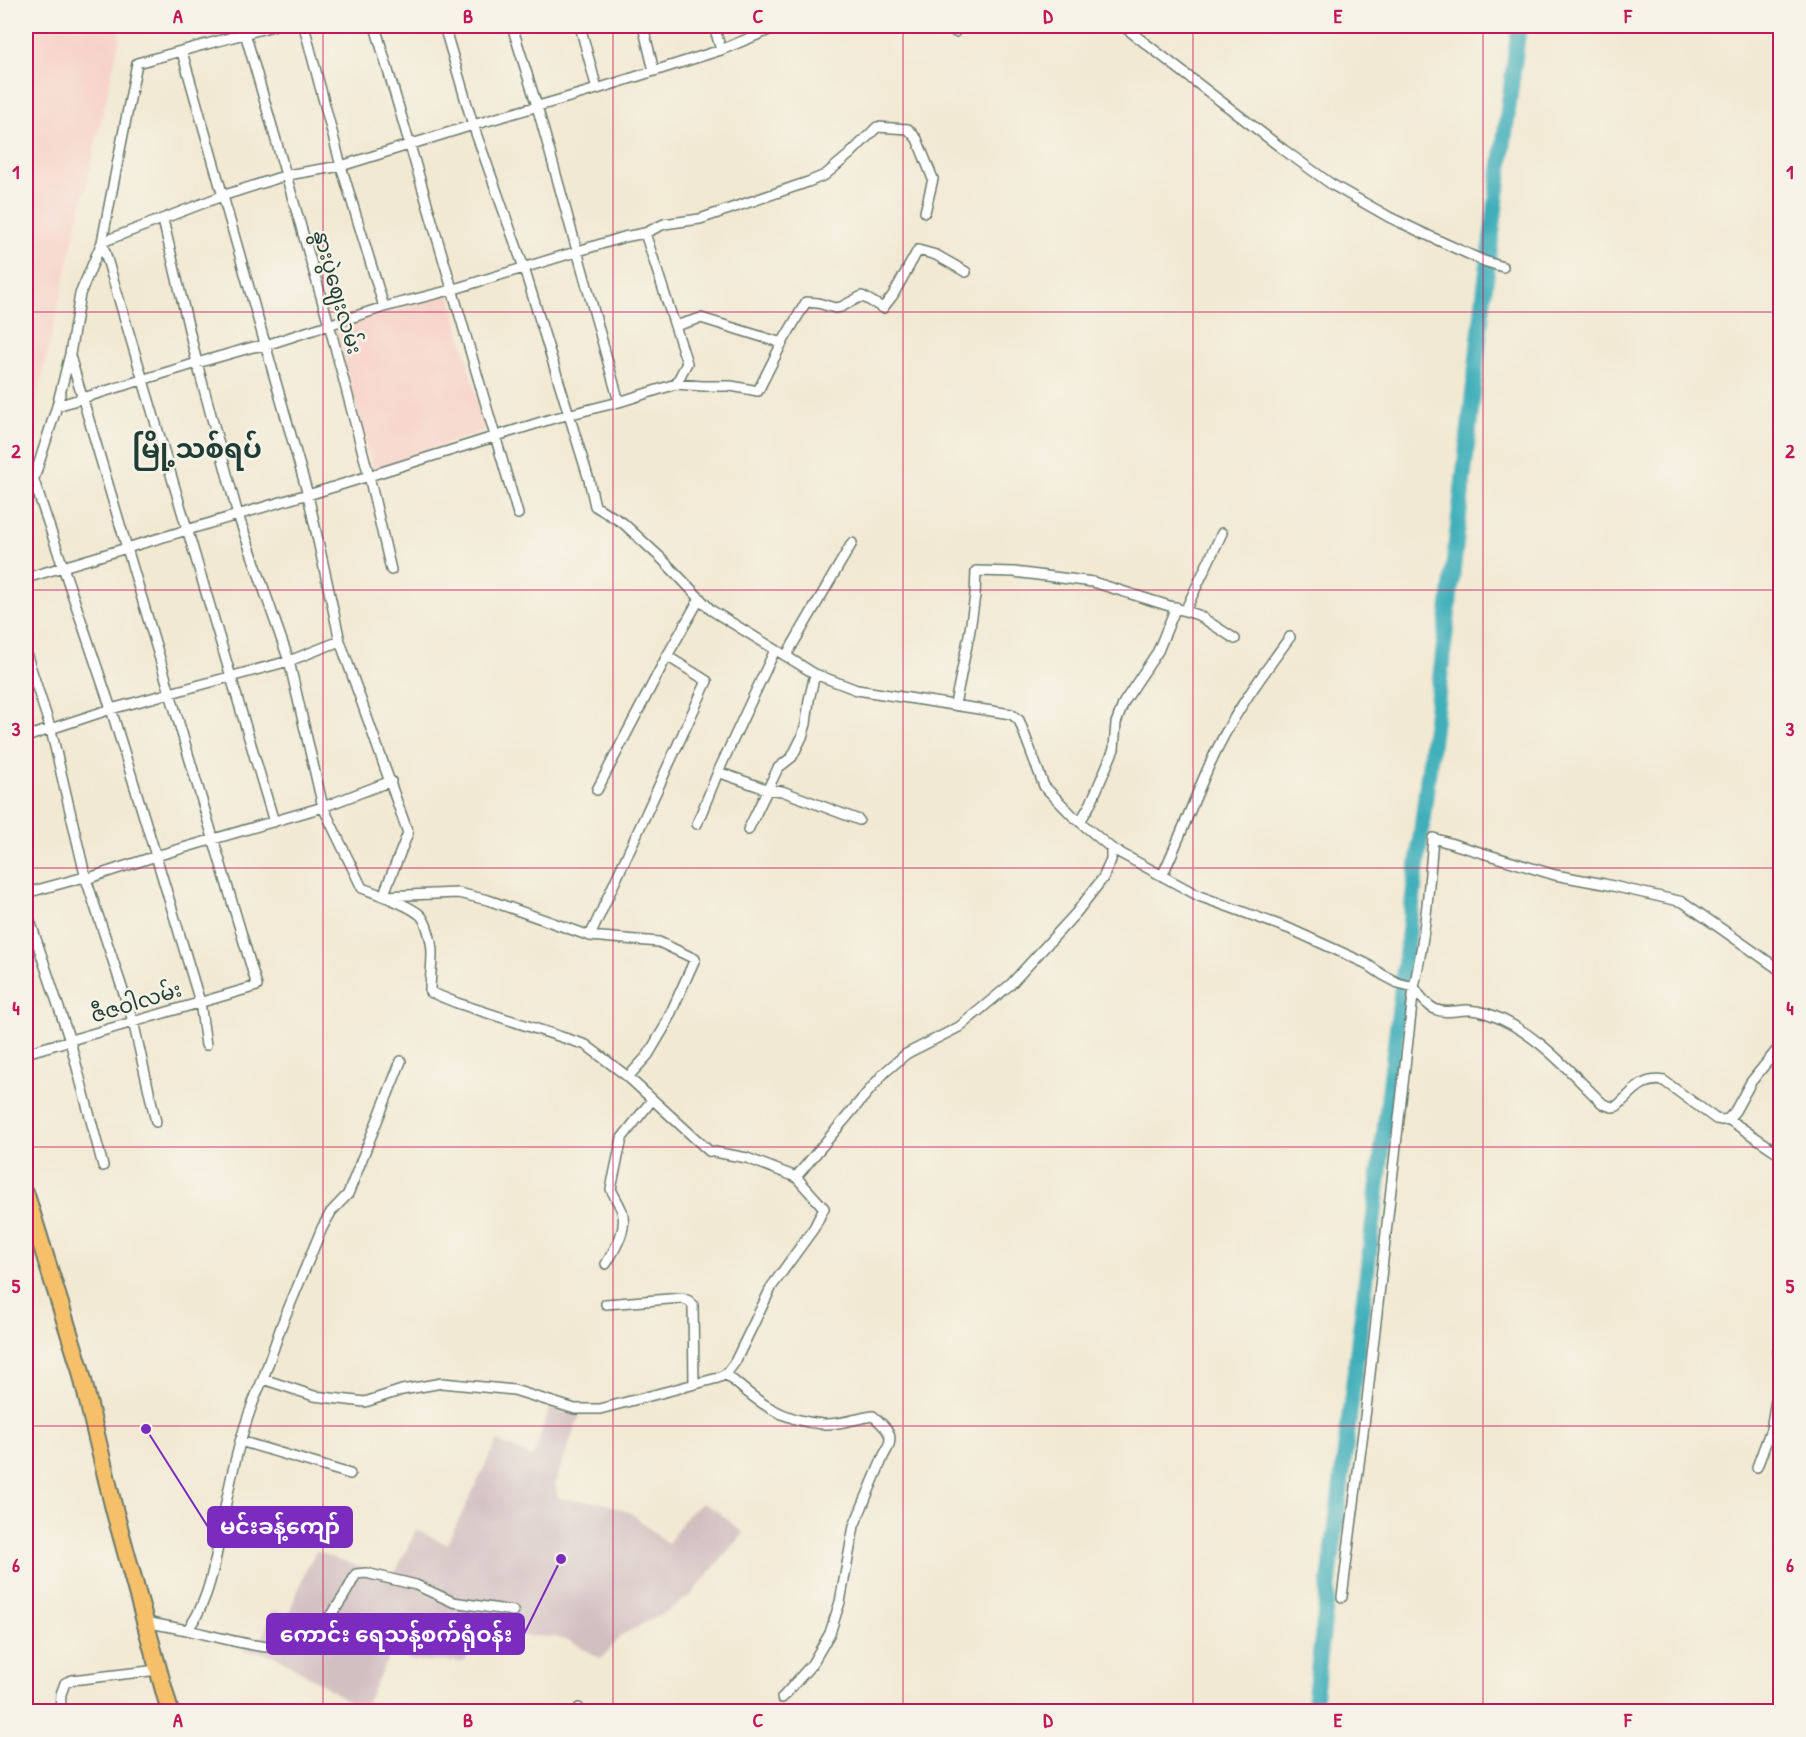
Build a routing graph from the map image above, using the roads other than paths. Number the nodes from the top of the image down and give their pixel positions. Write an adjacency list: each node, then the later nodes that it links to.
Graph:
1 (273, 26): 11 (street)
2 (304, 26): 19 (street)
3 (375, 26): 18 (street)
4 (444, 26): 17 (street)
5 (512, 26): 16 (street)
6 (580, 26): 15 (street)
7 (643, 26): 14 (street)
8 (714, 26): 12 (street)
9 (806, 26): 12 (street)
10 (1123, 26): 27 (street)
11 (245, 30): 13 (street); 20 (street, နွားပွဲဈေးလမ်း)
12 (721, 50): 14 (street)
13 (182, 51): 21 (street); 25 (street)
14 (654, 71): 15 (street)
15 (597, 89): 16 (street)
16 (537, 106): 17 (street); 26 (street)
17 (473, 124): 18 (street); 28 (street)
18 (409, 146): 19 (street); 30 (street)
19 (341, 166): 20 (street); 31 (street)
20 (286, 175): 21 (street); 32 (street, နွားပွဲဈေးလမ်း)
21 (222, 196): 23 (street); 35 (street)
22 (925, 212): 24 (street)
23 (163, 220): 25 (street); 37 (street)
24 (645, 233): 26 (street); 33 (street)
25 (102, 242): 36 (street); 38 (street)
26 (577, 251): 28 (street); 41 (street)
27 (1503, 267)
28 (525, 268): 30 (street); 43 (street)
29 (966, 272): 34 (street)
30 (451, 290): 31 (street); 44 (street)
31 (384, 307): 32 (street)
32 (330, 324): 35 (street); 45 (street, နွားပွဲဈေးလမ်း)
33 (675, 326): 34 (street); 39 (street)
34 (782, 343): 39 (street)
35 (266, 345): 37 (street); 47 (street)
36 (70, 354): 40 (street); 42 (street)
37 (197, 363): 38 (street); 50 (street)
38 (143, 380): 40 (street); 51 (street)
39 (676, 384): 41 (street)
40 (82, 398): 42 (street); 54 (street)
41 (619, 402): 43 (street)
42 (57, 406): 46 (street)
43 (569, 416): 44 (street); 58 (street)
44 (495, 436): 45 (street); 49 (street)
45 (369, 476): 47 (street); 56 (street, နွားပွဲဈေးလမ်း)
46 (33, 478): 48 (street); 55 (street)
47 (308, 495): 50 (street); 62 (street)
48 (26, 504)
49 (518, 514)
50 (238, 515): 51 (street); 67 (street)
51 (187, 530): 54 (street); 69 (street)
52 (1222, 533): 59 (street)
53 (852, 543): 66 (street)
54 (127, 547): 55 (street); 70 (street)
55 (62, 566): 57 (street); 72 (street)
56 (391, 570)
57 (26, 578)
58 (700, 598): 63 (street); 65 (street)
59 (1180, 609): 61 (street); 71 (street); 82 (street)
60 (1290, 637): 88 (street)
61 (1235, 639)
62 (340, 641): 67 (street); 76 (street)
63 (775, 650): 66 (street); 75 (street)
64 (26, 653): 73 (street)
65 (666, 656): 78 (street); 93 (street)
66 (786, 656): 68 (street)
67 (289, 661): 69 (street); 79 (street)
68 (815, 674): 71 (street); 77 (street)
69 (231, 678): 70 (street); 81 (street)
70 (170, 694): 72 (street); 85 (street)
71 (955, 704): 82 (street)
72 (111, 709): 73 (street); 87 (street)
73 (51, 730): 74 (street); 89 (street)
74 (26, 737)
75 (718, 772): 77 (street); 83 (street)
76 (391, 781): 79 (street); 91 (street)
77 (766, 789): 80 (street); 84 (street)
78 (597, 790)
79 (323, 807): 81 (street); 91 (street)
80 (859, 820)
81 (274, 822): 85 (street)
82 (1080, 822): 86 (street)
83 (697, 824)
84 (748, 830)
85 (214, 840): 87 (street); 96 (street, ဇီဇဝါလမ်း)
86 (1111, 848): 88 (street); 109 (street)
87 (156, 856): 89 (street); 96 (street)
88 (1162, 876): 95 (street)
89 (86, 879): 90 (street); 97 (street)
90 (26, 893)
91 (383, 896): 93 (street); 103 (street)
92 (26, 909): 98 (street)
93 (590, 936): 103 (street)
94 (1780, 970): 95 (street)
95 (1414, 987): 105 (street); 122 (street)
96 (200, 1002): 97 (street, ဇီဇဝါလမ်း); 99 (street)
97 (133, 1021): 98 (street, ဇီဇဝါလမ်း); 106 (street)
98 (70, 1041): 101 (street, ဇီဇဝါလမ်း); 108 (street)
99 (206, 1045)
100 (1780, 1046): 105 (street)
101 (26, 1053)
102 (401, 1060): 117 (street)
103 (628, 1077): 104 (street)
104 (652, 1100): 109 (street); 111 (street)
105 (1728, 1119): 107 (street)
106 (156, 1122)
107 (1780, 1154)
108 (103, 1166)
109 (796, 1178): 115 (street)
110 (26, 1195): 124 (highway)
111 (606, 1264)
112 (606, 1304): 118 (street)
113 (1780, 1342): 114 (street)
114 (1780, 1358)
115 (726, 1374): 118 (street); 127 (street)
116 (1780, 1377): 120 (street)
117 (263, 1378): 118 (street); 119 (street)
118 (694, 1384)
119 (240, 1441): 121 (street); 125 (street)
120 (1757, 1467)
121 (350, 1474)
122 (1342, 1597)
123 (513, 1611): 125 (street)
124 (145, 1622): 125 (street); 126 (highway)
125 (187, 1630)
126 (158, 1670): 128 (street); 129 (highway)
127 (782, 1698)
128 (60, 1712)
129 (170, 1712)

